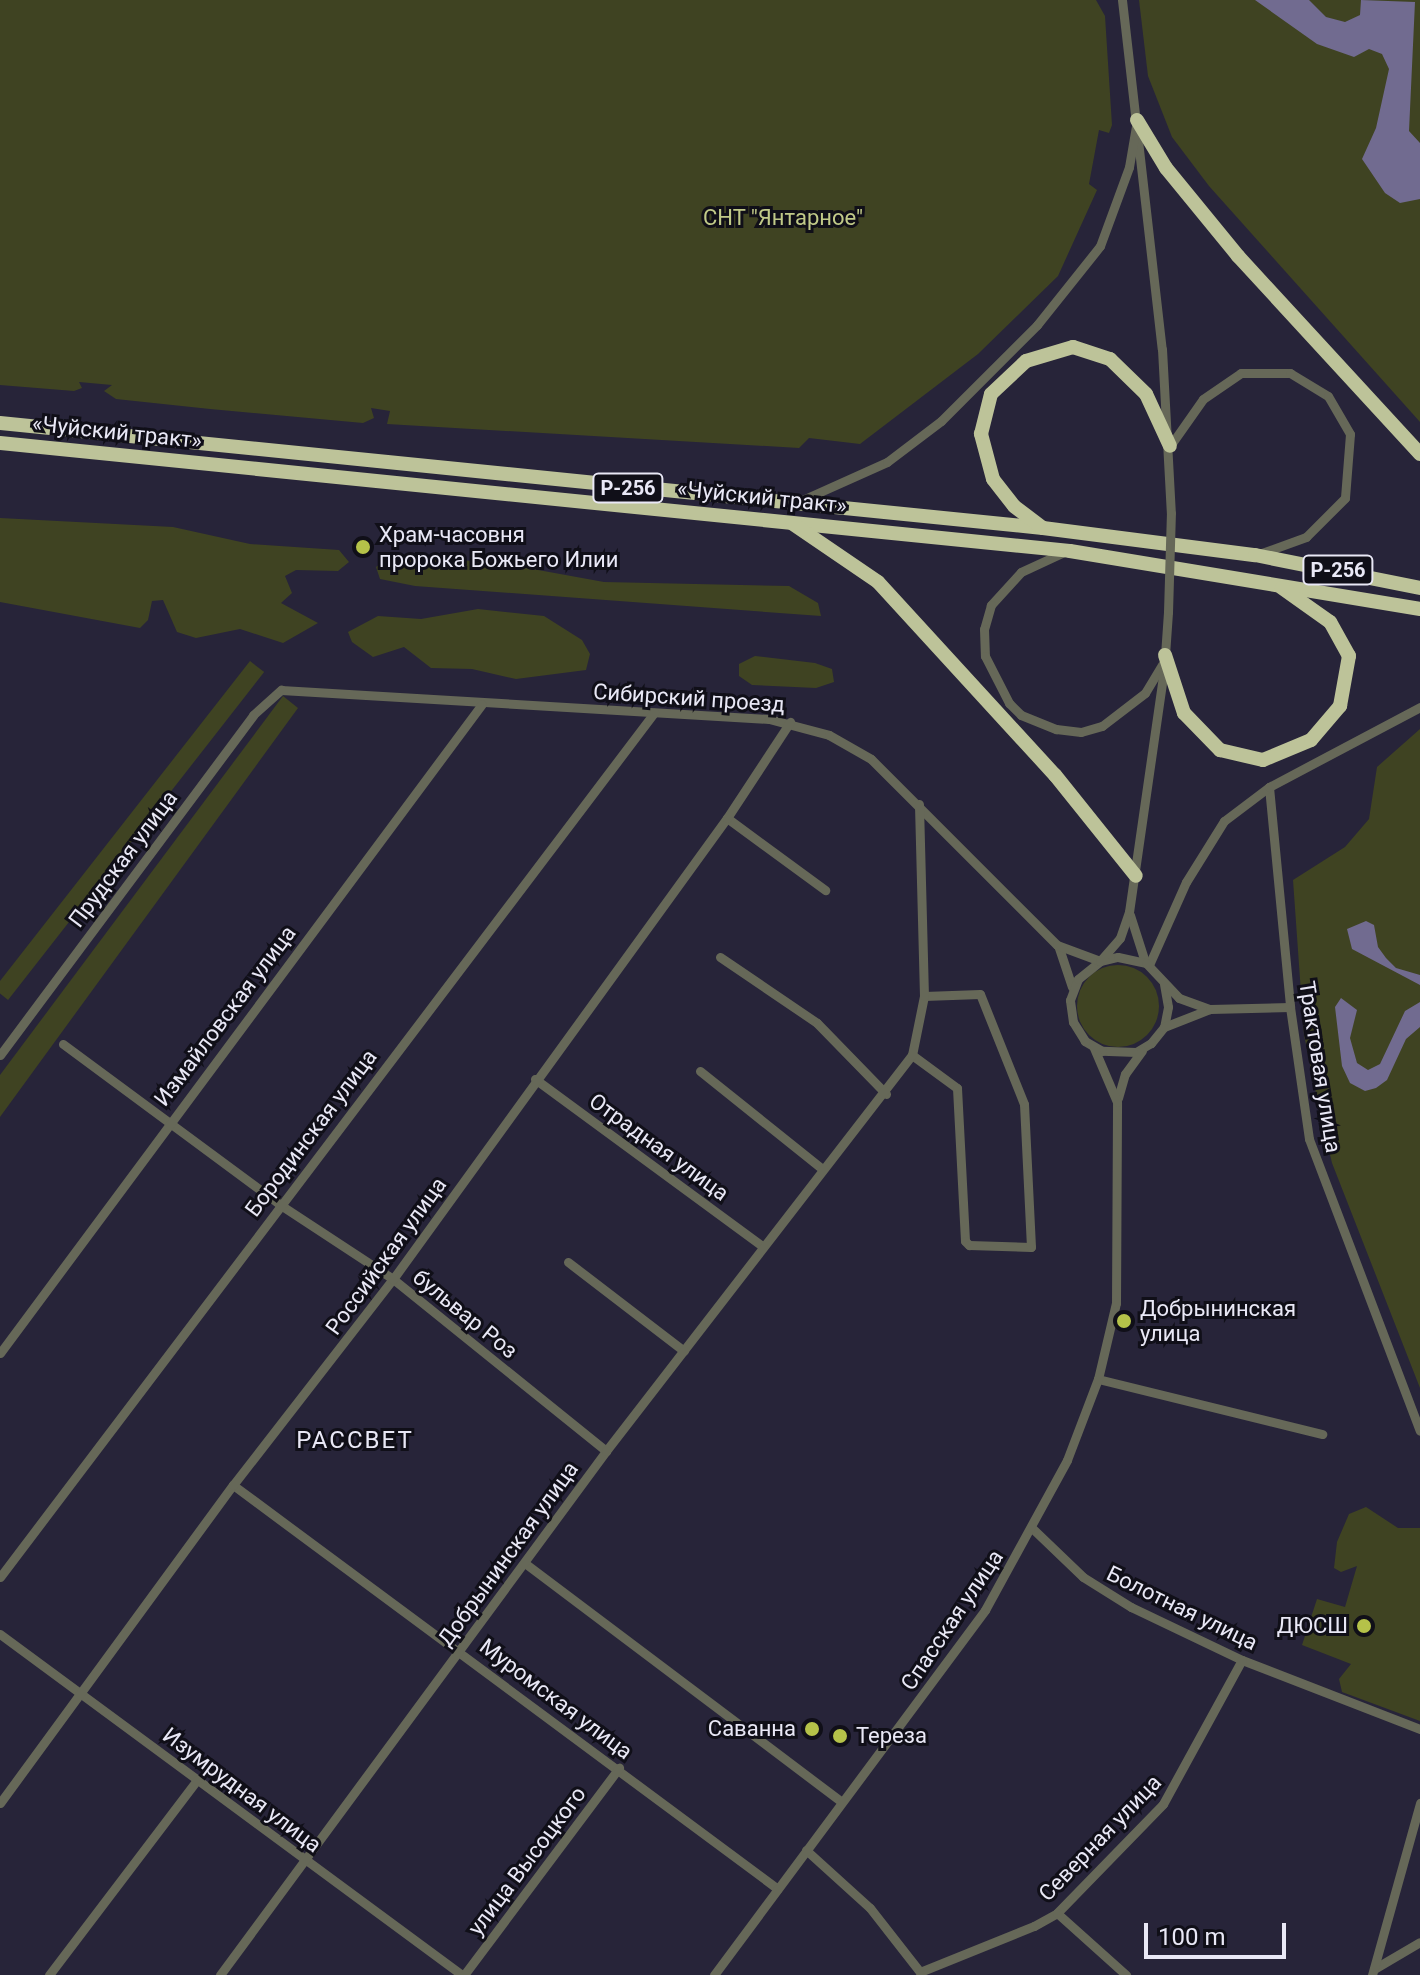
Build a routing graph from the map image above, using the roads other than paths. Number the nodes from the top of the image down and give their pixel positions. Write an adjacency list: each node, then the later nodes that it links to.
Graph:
1 (1122, 0): 2 (street)
2 (1137, 120): 5 (street); 6 (highway); 7 (street)
3 (0, 423): 7 (highway, «Чуйский тракт» / Р-256)
4 (0, 443): 8 (highway, «Чуйский тракт» / Р-256)
5 (1170, 446): 9 (highway); 11 (street); 15 (street, bridge)
6 (1420, 454)
7 (790, 505): 9 (highway, «Чуйский тракт» / Р-256)
8 (790, 522): 10 (highway, «Чуйский тракт» / Р-256); 24 (highway)
9 (1043, 528): 11 (highway, «Чуйский тракт» / Р-256)
10 (1070, 551): 12 (highway, «Чуйский тракт» / Р-256); 15 (street)
11 (1255, 555): 13 (highway, «Чуйский тракт» / Р-256)
12 (1275, 583): 14 (highway, «Чуйский тракт» / Р-256); 15 (highway)
13 (1420, 588)
14 (1420, 609)
15 (1165, 657): 24 (street)
16 (281, 690): 17 (street, Сибирский проезд); 40 (street, Прудская улица)
17 (482, 704): 19 (street, Сибирский проезд); 46 (street, Измайловская улица)
18 (1420, 707): 21 (street)
19 (654, 713): 20 (street, Сибирский проезд); 48 (street, Бородинская улица)
20 (790, 722): 22 (street, Сибирский проезд); 23 (street, Российская улица)
21 (1269, 787): 30 (street); 34 (street, Трактовая улица)
22 (919, 804): 27 (street, Сибирский проезд); 33 (street, Добрынинская улица)
23 (727, 818): 25 (street); 43 (street, Российская улица)
24 (1136, 876): 26 (street)
25 (825, 890)
26 (1129, 912): 29 (street); 30 (street)
27 (1057, 945): 29 (street, Сибирский проезд); 32 (street, Сибирский проезд)
28 (720, 957): 44 (street)
29 (1100, 961): 30 (street); 32 (street)
30 (1148, 964): 31 (street)
31 (1164, 984): 35 (street); 36 (street)
32 (1073, 989): 38 (street)
33 (924, 996): 41 (street, Добрынинская улица); 41 (street)
34 (1290, 1007): 35 (street); 55 (street, Трактовая улица)
35 (1210, 1009): 36 (street)
36 (1164, 1027): 39 (street)
37 (63, 1044): 46 (street, бульвар Роз)
38 (1094, 1048): 39 (street); 45 (street, Спасская улица)
39 (1144, 1049): 45 (street, Спасская улица)
40 (0, 1055)
41 (912, 1055): 44 (street, Добрынинская улица)
42 (700, 1071): 47 (street)
43 (535, 1079): 49 (street, Отрадная улица); 51 (street, Российская улица)
44 (886, 1094): 47 (street, Добрынинская улица)
45 (1117, 1102): 54 (street, Спасская улица)
46 (168, 1121): 48 (street, бульвар Роз); 53 (street, Измайловская улица)
47 (820, 1167): 49 (street, Добрынинская улица)
48 (279, 1204): 51 (street, бульвар Роз); 61 (street, Бородинская улица)
49 (761, 1245): 52 (street, Добрынинская улица)
50 (568, 1262): 52 (street)
51 (393, 1279): 57 (street, бульвар Роз); 58 (street, Российская улица)
52 (684, 1351): 57 (street, Добрынинская улица)
53 (0, 1353)
54 (1098, 1379): 56 (street); 59 (street, Спасская улица)
55 (1420, 1431)
56 (1322, 1434)
57 (606, 1451): 60 (street, Добрынинская улица)
58 (233, 1485): 63 (street, Муромская улица); 65 (street, Российская улица)
59 (1033, 1529): 64 (street, Болотная улица); 69 (street, Спасская улица)
60 (526, 1564): 63 (street, Добрынинская улица); 69 (street)
61 (0, 1577)
62 (0, 1634): 65 (street, Изумрудная улица)
63 (460, 1650): 67 (street, Муромская улица); 73 (street, Добрынинская улица)
64 (1242, 1660): 66 (street, Болотная улица); 75 (street, Северная улица)
65 (81, 1692): 68 (street, Изумрудная улица); 70 (street, Российская улица)
66 (1420, 1729)
67 (619, 1768): 74 (street, Муромская улица); 81 (street, улица Высоцкого)
68 (197, 1780): 73 (street, Изумрудная улица); 79 (street)
69 (841, 1801): 72 (street, Спасская улица)
70 (0, 1803)
71 (1420, 1803): 77 (street)
72 (806, 1850): 74 (street, Спасская улица); 78 (street, Северная улица)
73 (304, 1858): 80 (street, Добрынинская улица); 81 (street, Изумрудная улица)
74 (778, 1889): 82 (street, Спасская улица)
75 (1057, 1913): 78 (street, Северная улица); 83 (street)
76 (1420, 1942): 77 (street)
77 (1373, 1972)
78 (922, 1973)
79 (49, 1975)
80 (220, 1975)
81 (463, 1975)
82 (714, 1975)
83 (1123, 1975)

